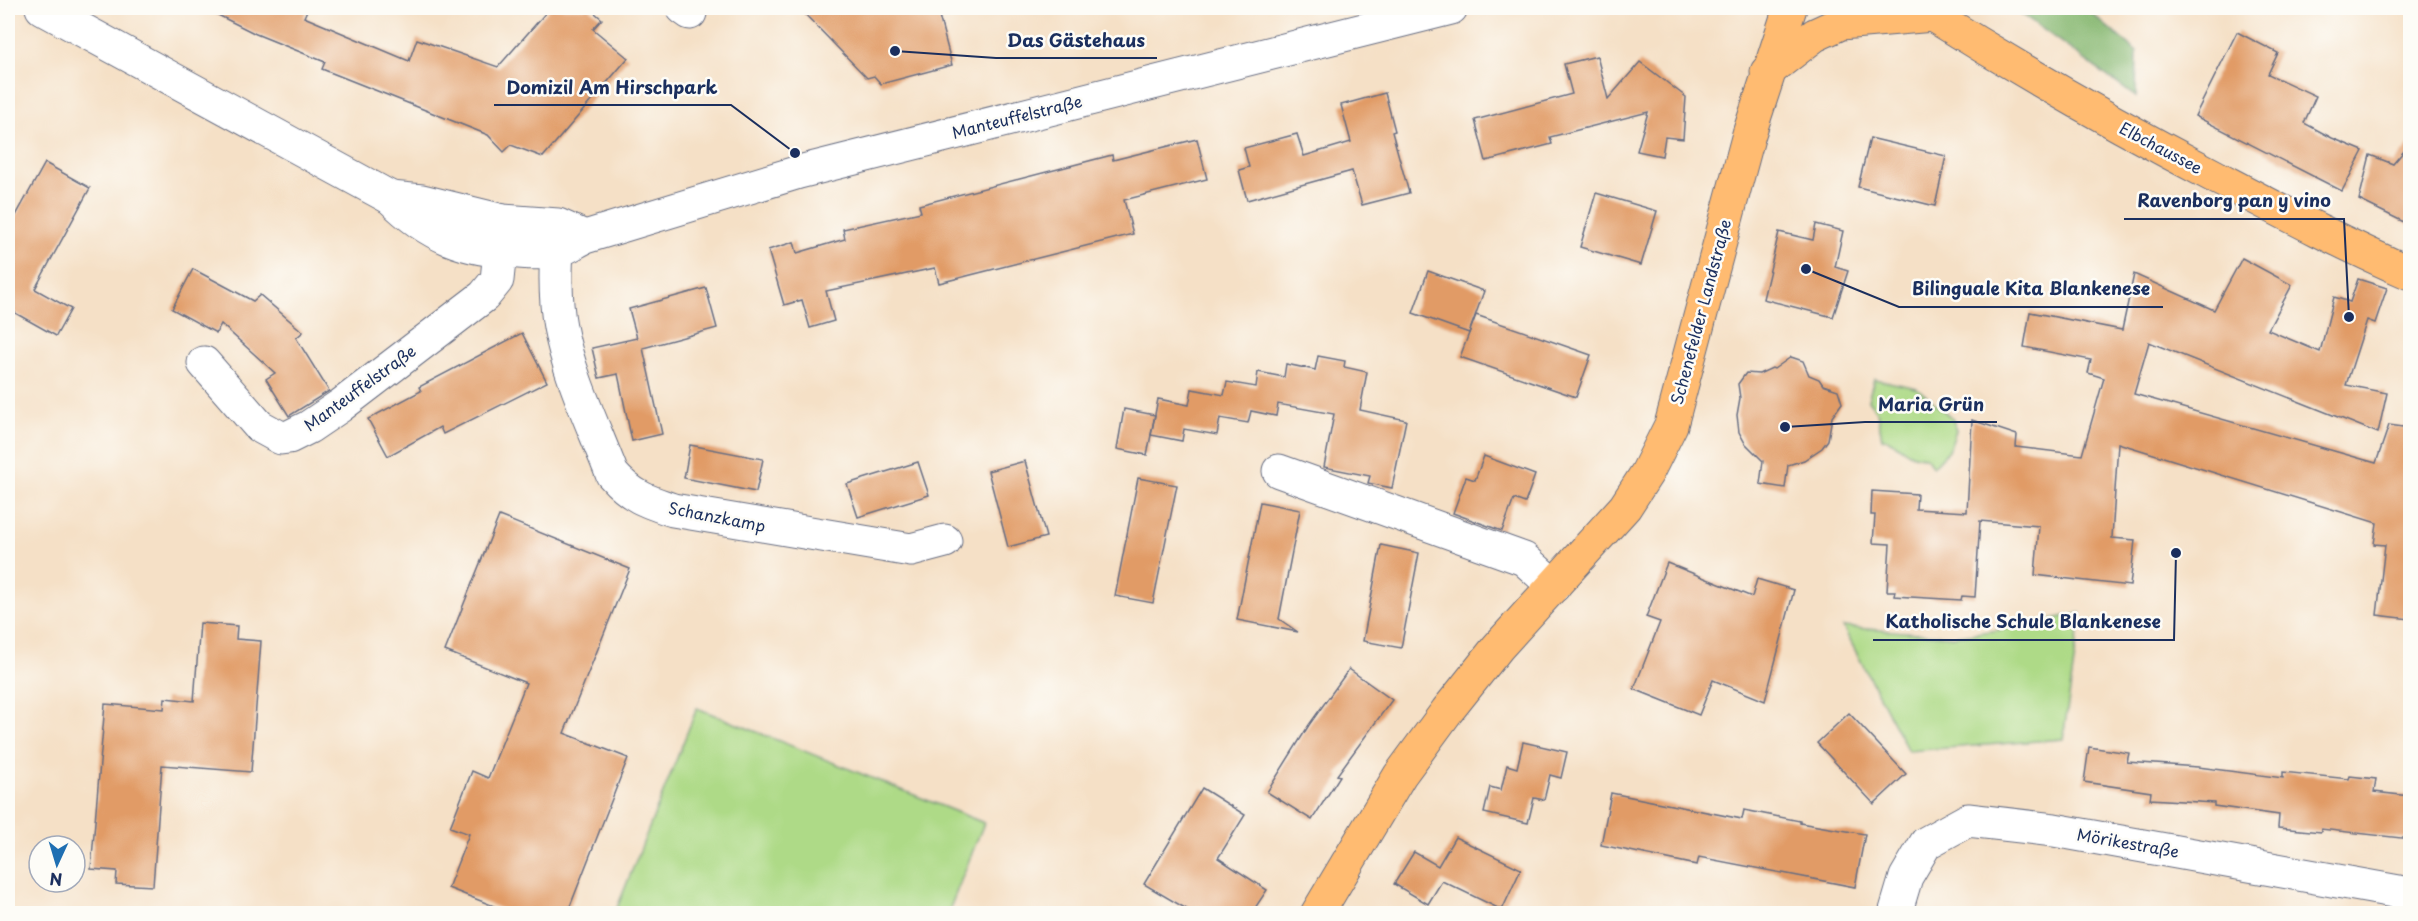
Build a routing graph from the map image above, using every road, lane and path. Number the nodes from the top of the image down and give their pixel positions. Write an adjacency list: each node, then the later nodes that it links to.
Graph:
1 (42, 8): 6 (street, Manteuffelstraße)
2 (1451, 8): 7 (street, Manteuffelstraße)
3 (1790, 8): 5 (main road, Schenefelder Landstraße)
4 (1927, 11): 5 (main road); 8 (main road, Elbchaussee)
5 (1767, 72): 12 (main road, Schenefelder Landstraße)
6 (502, 237): 7 (street, Manteuffelstraße); 9 (street, Manteuffelstraße)
7 (567, 238): 11 (street, Schanzkamp)
8 (2410, 273)
9 (204, 363)
10 (1279, 471): 12 (street)
11 (945, 541)
12 (1554, 586): 14 (main road, Schenefelder Landstraße)
13 (2410, 894): 15 (street, Mörikestraße)
14 (1317, 914)
15 (1895, 914)

